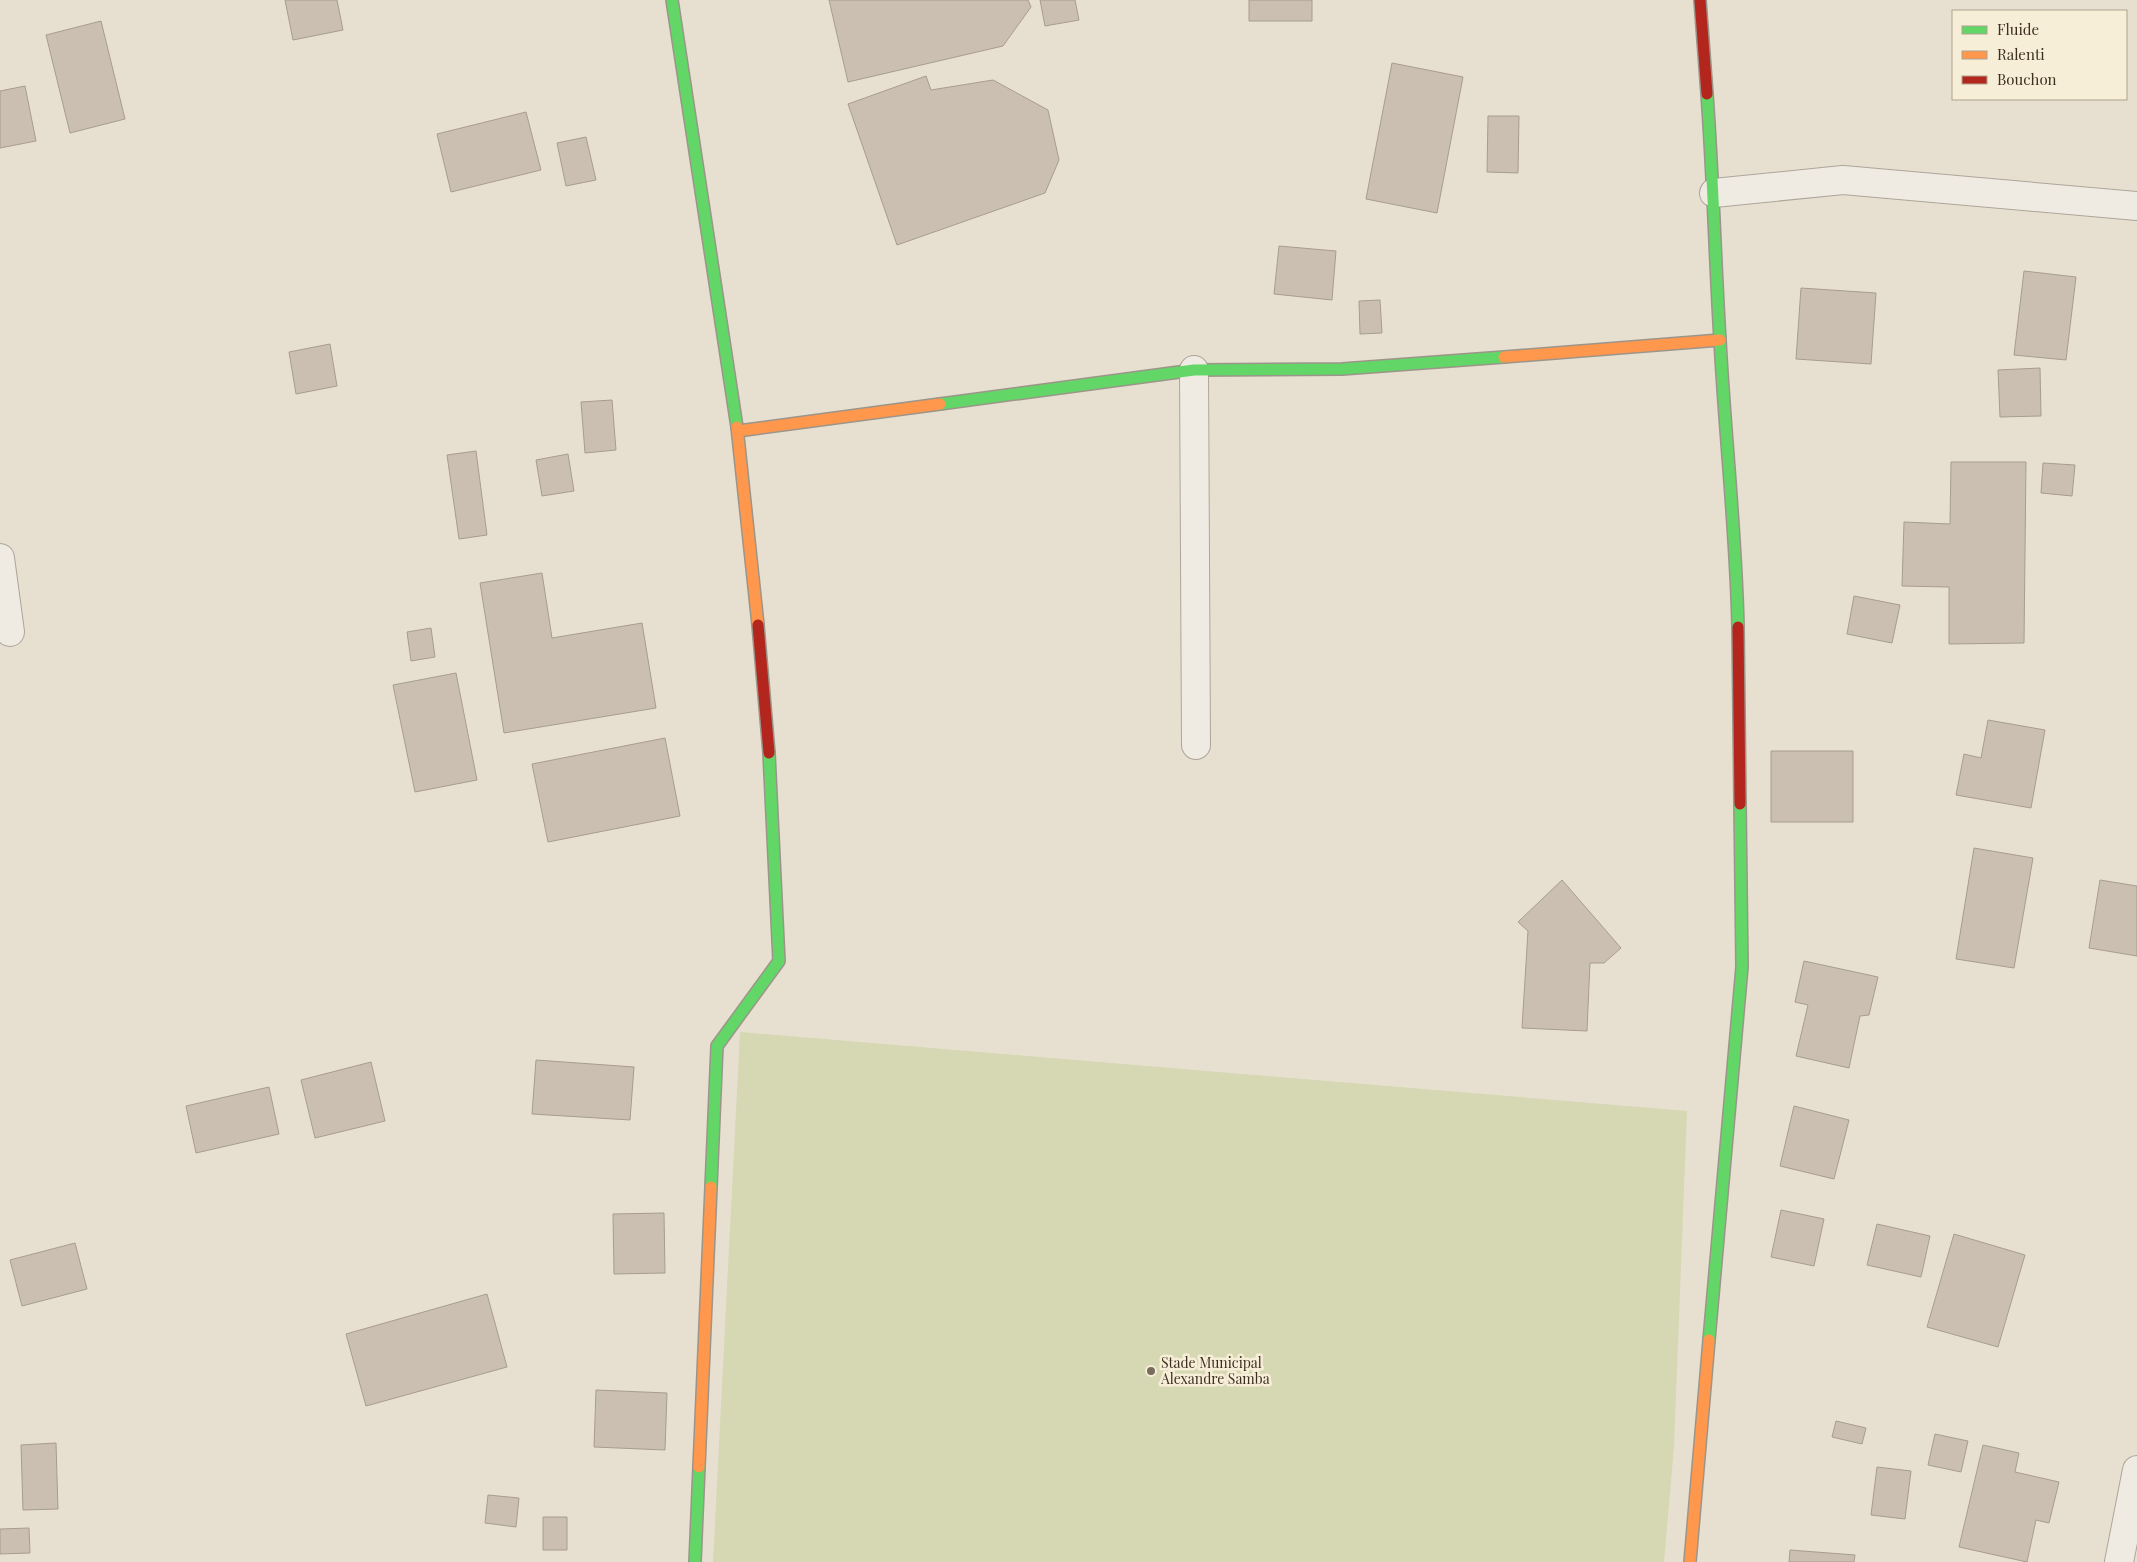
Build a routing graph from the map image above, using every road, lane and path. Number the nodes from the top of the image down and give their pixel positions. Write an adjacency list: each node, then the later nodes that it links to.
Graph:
1 (672, 0): 7 (street)
2 (1700, 0): 3 (street)
3 (1714, 193): 4 (street); 5 (street)
4 (2137, 206)
5 (1720, 340): 6 (street); 13 (street)
6 (1194, 370): 7 (street); 10 (street)
7 (738, 431): 12 (street)
8 (0, 558): 9 (street)
9 (10, 632)
10 (1196, 745)
11 (2137, 1470): 14 (street)
12 (695, 1562)
13 (1690, 1562)
14 (2119, 1562)

